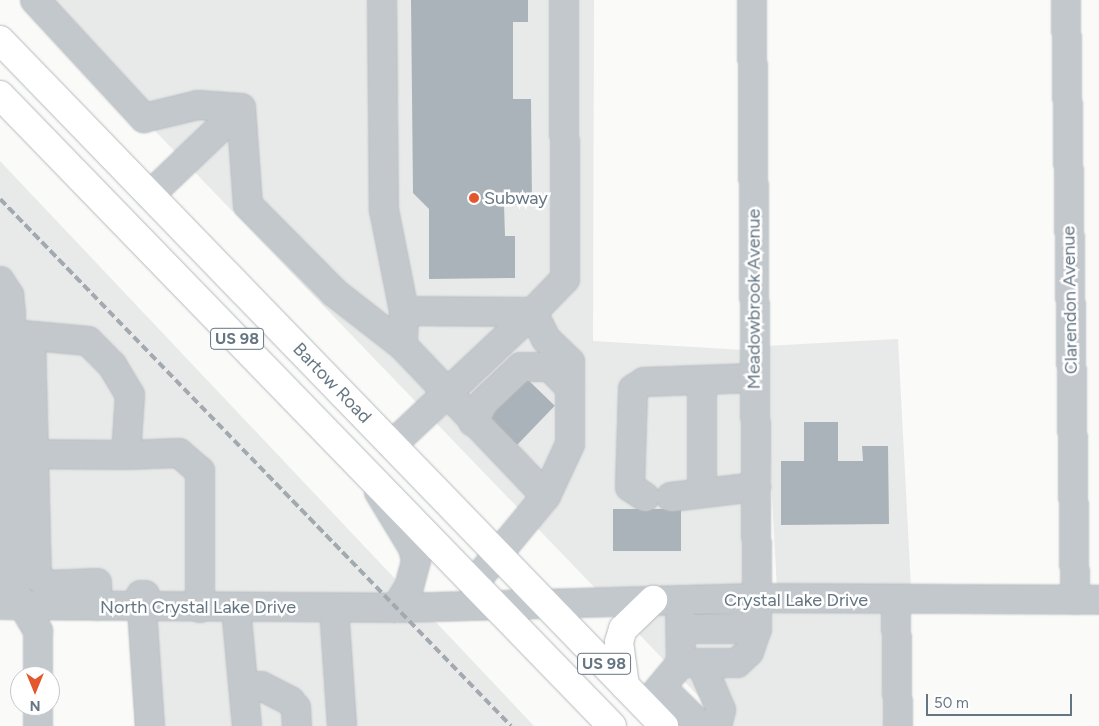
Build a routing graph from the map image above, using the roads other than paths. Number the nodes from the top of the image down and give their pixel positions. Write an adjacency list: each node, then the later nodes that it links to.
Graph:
1 (35, 0): 8 (street)
2 (382, 0): 12 (street)
3 (564, 0): 13 (street)
4 (752, 0): 16 (street, Meadowbrook Avenue)
5 (1066, 0): 39 (street, Clarendon Avenue)
6 (0, 40): 10 (main road, Bartow Road / US 98)
7 (0, 96): 9 (main road, US 98)
8 (241, 108): 10 (street); 15 (street)
9 (24, 120): 10 (main road); 25 (main road, US 98)
10 (150, 195): 22 (main road, Bartow Road / US 98)
11 (3, 297): 14 (street)
12 (404, 311): 13 (street); 15 (street)
13 (533, 312): 18 (street); 19 (street)
14 (21, 336): 20 (street); 23 (street); 24 (street)
15 (403, 346): 19 (street)
16 (755, 378): 17 (street); 26 (street, Meadowbrook Avenue)
17 (702, 380): 27 (street); 29 (street)
18 (570, 388): 21 (street); 28 (street)
19 (444, 392): 21 (street); 22 (street)
20 (5, 401): 23 (street)
21 (473, 422): 28 (street)
22 (392, 445): 33 (main road, Bartow Road / US 98)
23 (22, 454): 24 (street); 31 (street); 32 (street)
24 (126, 455): 35 (street)
25 (369, 476): 34 (main road, US 98); 48 (street)
26 (756, 487): 27 (street); 36 (street, Meadowbrook Avenue)
27 (702, 493): 30 (street)
28 (546, 496): 33 (street)
29 (645, 497)
30 (671, 497)
31 (37, 520): 32 (street); 44 (street)
32 (6, 530): 43 (street)
33 (498, 554): 34 (street); 41 (main road, Bartow Road / US 98)
34 (474, 583): 42 (main road, US 98)
35 (200, 591): 45 (street, North Crystal Lake Drive); 46 (street, North Crystal Lake Drive)
36 (757, 598): 38 (street, Crystal Lake Drive); 40 (street, Crystal Lake Drive); 50 (street, Meadowbrook Avenue)
37 (653, 600): 38 (street, Crystal Lake Drive); 41 (street, Crystal Lake Drive); 54 (main road)
38 (680, 600): 49 (street)
39 (1087, 600): 40 (street, Crystal Lake Drive)
40 (896, 601): 64 (street)
41 (544, 602): 42 (street, Crystal Lake Drive); 54 (main road, Bartow Road / US 98)
42 (494, 604): 48 (street, North Crystal Lake Drive); 60 (main road, US 98)
43 (13, 605): 44 (street, North Crystal Lake Drive); 52 (street)
44 (98, 606): 45 (street, North Crystal Lake Drive)
45 (142, 607): 56 (street)
46 (236, 608): 47 (street, North Crystal Lake Drive); 53 (street)
47 (334, 608): 48 (street, North Crystal Lake Drive); 59 (street)
48 (396, 608)
49 (681, 629): 50 (street); 51 (street)
50 (757, 629): 51 (street, Meadowbrook Avenue)
51 (691, 663): 55 (street); 63 (street)
52 (38, 666)
53 (244, 686): 57 (street); 58 (street)
54 (625, 686): 55 (main road, Bartow Road / US 98)
55 (654, 698): 61 (main road, Bartow Road / US 98); 62 (street)
56 (150, 726)
57 (247, 726)
58 (297, 726)
59 (342, 726)
60 (612, 726)
61 (664, 726)
62 (701, 726)
63 (717, 726)
64 (898, 726)

